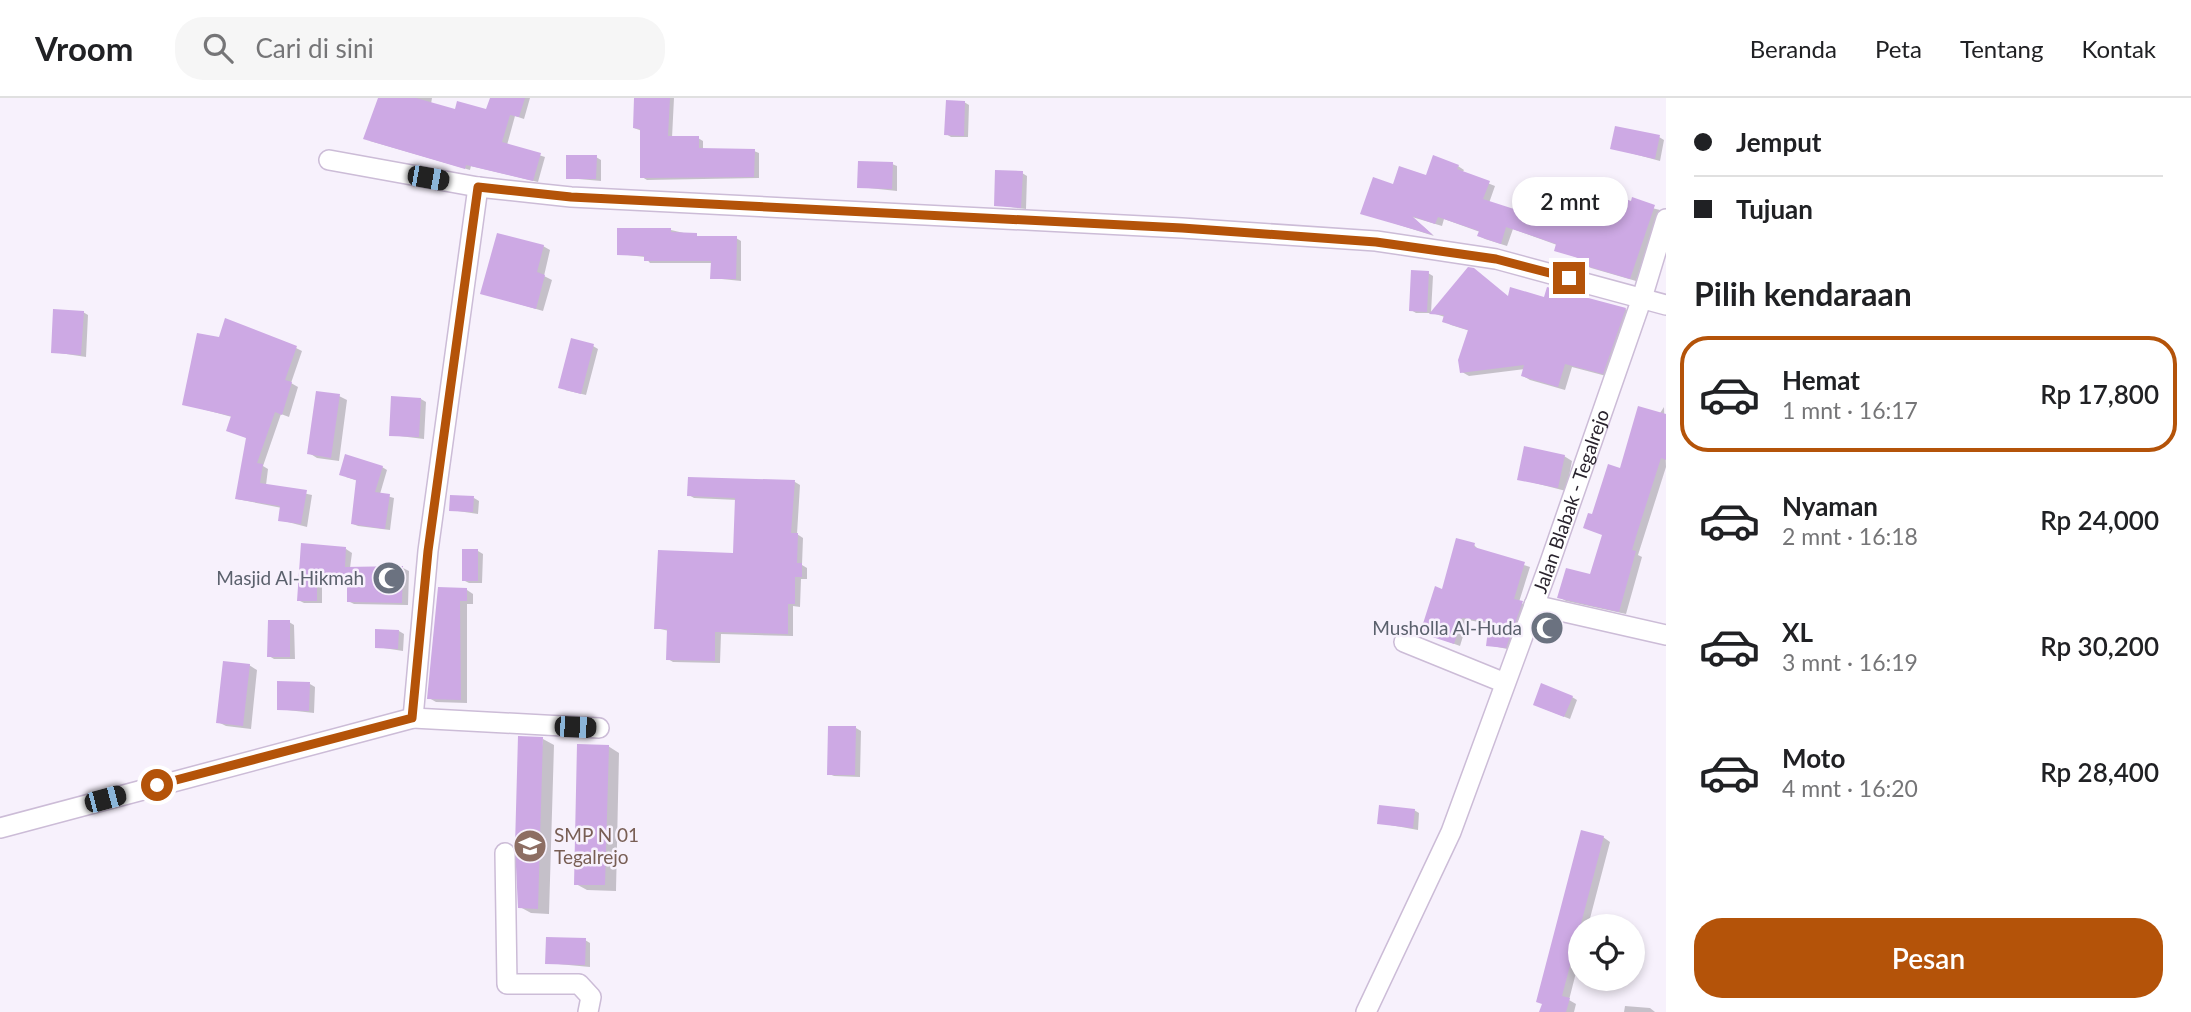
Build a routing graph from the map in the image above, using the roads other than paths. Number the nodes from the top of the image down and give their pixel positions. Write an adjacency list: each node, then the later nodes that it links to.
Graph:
1 (329, 160): 2 (street)
2 (478, 187): 4 (street); 10 (street)
3 (1666, 219): 4 (street, Jalan Blabak - Tegalrejo)
4 (1642, 298): 5 (street); 6 (street, Jalan Blabak - Tegalrejo)
5 (1666, 305)
6 (1534, 605): 7 (street); 9 (street, Jalan Blabak - Tegalrejo)
7 (1666, 635)
8 (1404, 642): 9 (street)
9 (1505, 683): 15 (street, Jalan Blabak - Tegalrejo)
10 (412, 718): 11 (street); 12 (street)
11 (599, 728)
12 (0, 828)
13 (505, 853): 14 (street)
14 (588, 1012)
15 (1366, 1012)

